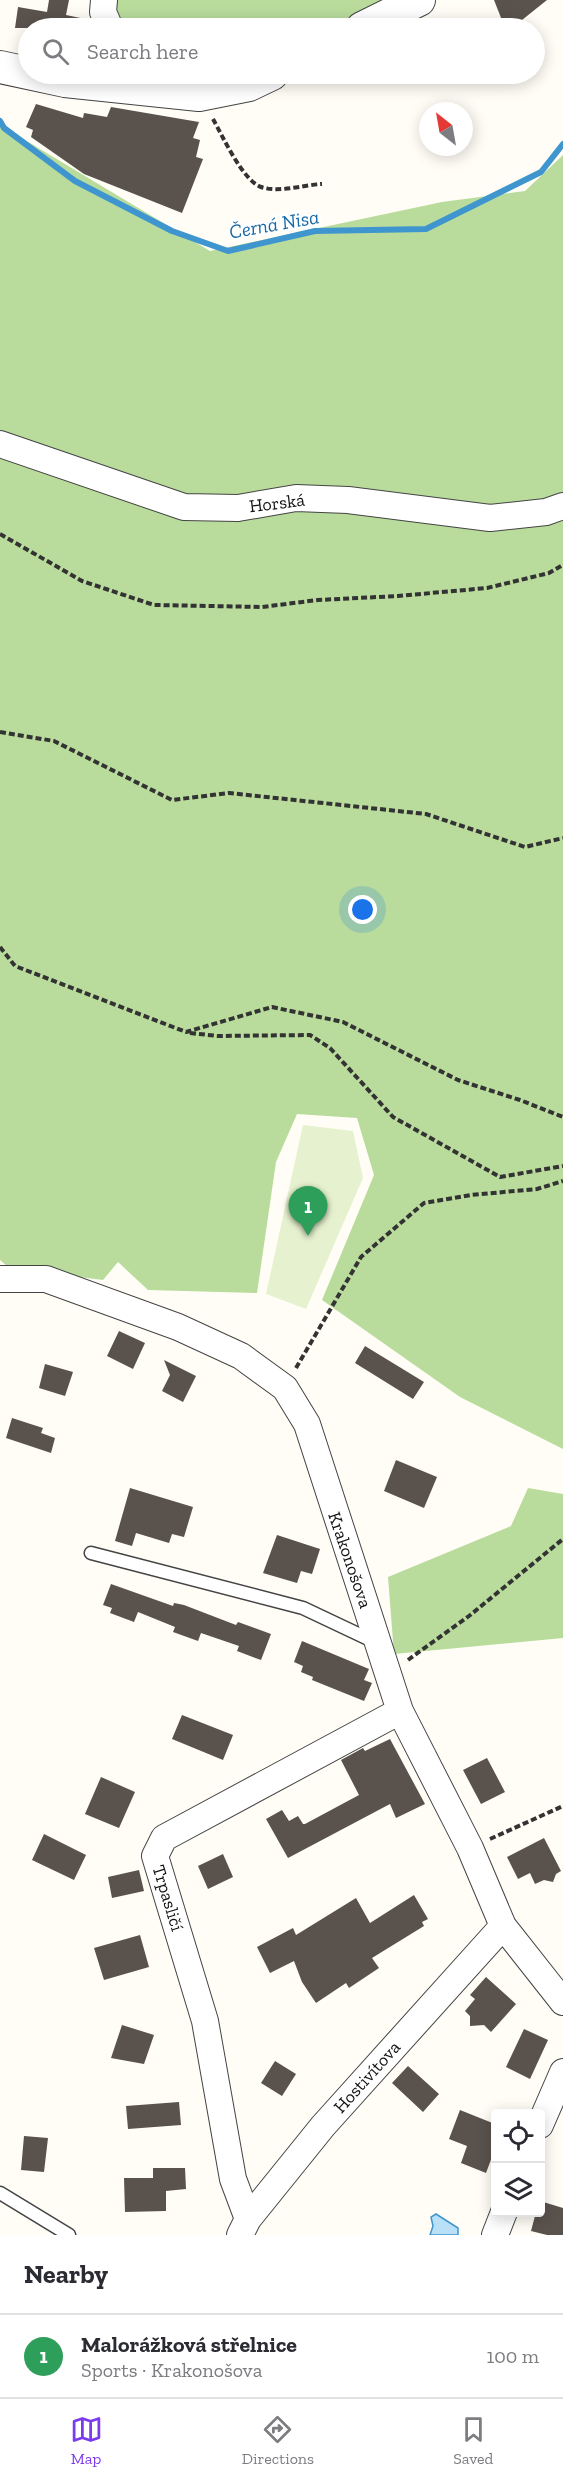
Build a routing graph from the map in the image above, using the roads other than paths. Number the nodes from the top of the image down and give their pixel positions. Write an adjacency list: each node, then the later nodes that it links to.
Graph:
1 (104, 0): 3 (street)
2 (419, 0): 4 (street)
3 (106, 18)
4 (382, 18)
5 (146, 84): 6 (street)
6 (251, 84)
7 (0, 444): 8 (street, Horská)
8 (563, 506)
9 (0, 1279): 11 (street, Krakonošova)
10 (91, 1553): 11 (lane)
11 (378, 1643): 12 (street, Krakonošova)
12 (400, 1712): 13 (street, Krakonošova); 19 (street, Trpasličí)
13 (503, 1926): 14 (street, Krakonošova); 19 (street, Hostivítova)
14 (563, 2002)
15 (563, 2072): 16 (street)
16 (545, 2113)
17 (0, 2193): 20 (lane)
18 (502, 2217): 21 (street)
19 (244, 2227)
20 (69, 2235)
21 (495, 2235)

